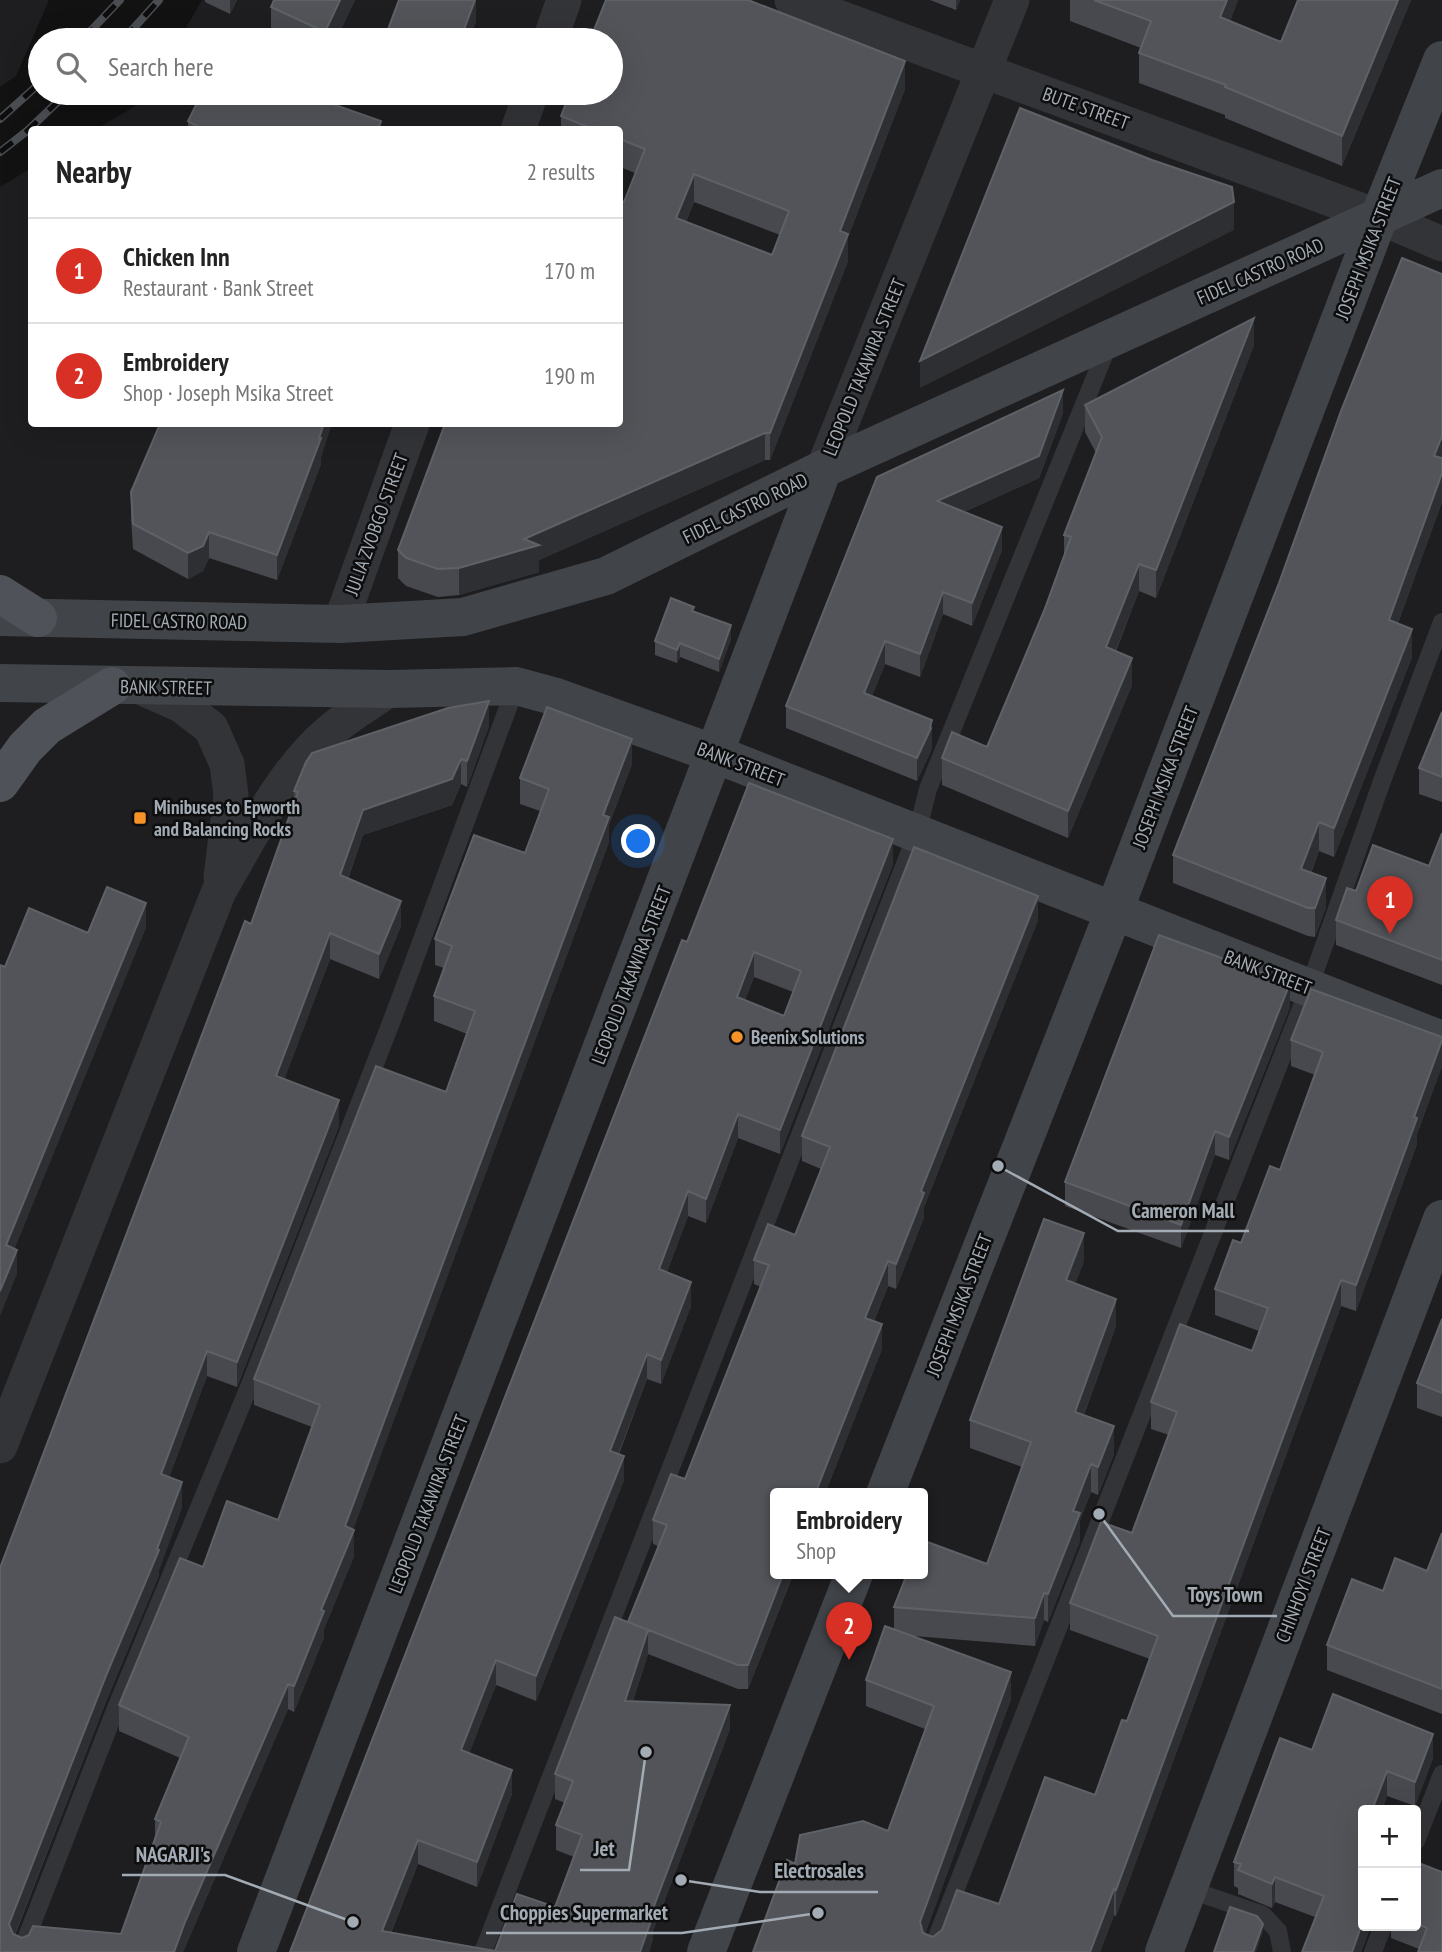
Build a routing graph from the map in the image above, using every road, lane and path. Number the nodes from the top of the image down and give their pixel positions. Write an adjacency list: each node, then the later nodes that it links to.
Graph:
1 (564, 0): 4 (street)
2 (792, 0): 6 (street, BUTE STREET)
3 (1012, 0): 6 (street, LEOPOLD TAKAWIRA STREET)
4 (554, 28)
5 (1442, 60): 10 (street, JOSEPH MSIKA STREET)
6 (984, 71): 10 (street, BUTE STREET); 14 (street, LEOPOLD TAKAWIRA STREET)
7 (527, 105): 8 (street)
8 (519, 126)
9 (1442, 188): 10 (street, FIDEL CASTRO ROAD)
10 (1379, 217): 11 (street); 12 (street, FIDEL CASTRO ROAD); 28 (street, JOSEPH MSIKA STREET)
11 (1442, 244)
12 (1110, 340): 14 (street, FIDEL CASTRO ROAD); 26 (lane)
13 (411, 427): 19 (street, JULIA ZVOBGO STREET)
14 (823, 469): 19 (street, FIDEL CASTRO ROAD); 24 (street, LEOPOLD TAKAWIRA STREET)
15 (0, 594): 17 (main road)
16 (0, 617): 17 (street, FIDEL CASTRO ROAD)
17 (38, 618): 19 (street, FIDEL CASTRO ROAD)
18 (1442, 622): 29 (lane)
19 (340, 624)
20 (0, 684): 22 (street, BANK STREET)
21 (516, 686): 23 (street, BANK STREET); 24 (street, BANK STREET); 39 (lane)
22 (126, 687): 23 (street, BANK STREET); 25 (main road); 27 (street)
23 (390, 689): 27 (street)
24 (715, 754): 26 (street, BANK STREET); 40 (street, LEOPOLD TAKAWIRA STREET)
25 (0, 783)
26 (917, 833): 28 (street, BANK STREET); 41 (lane)
27 (219, 891): 32 (street)
28 (1114, 911): 29 (street, BANK STREET); 33 (street, JOSEPH MSIKA STREET)
29 (1309, 988): 30 (street, BANK STREET); 43 (lane)
30 (1442, 1040)
31 (1442, 1219): 37 (street, CHINHOYI STREET)
32 (0, 1446)
33 (887, 1488)
34 (852, 1579): 42 (street)
35 (1442, 1774): 36 (lane)
36 (1421, 1828)
37 (1188, 1889): 44 (street, CHINHOYI STREET); 45 (lane)
38 (1381, 1931): 46 (lane)
39 (21, 1952)
40 (256, 1952)
41 (483, 1952)
42 (706, 1952)
43 (931, 1952)
44 (1164, 1952)
45 (1282, 1952)
46 (1373, 1952)

